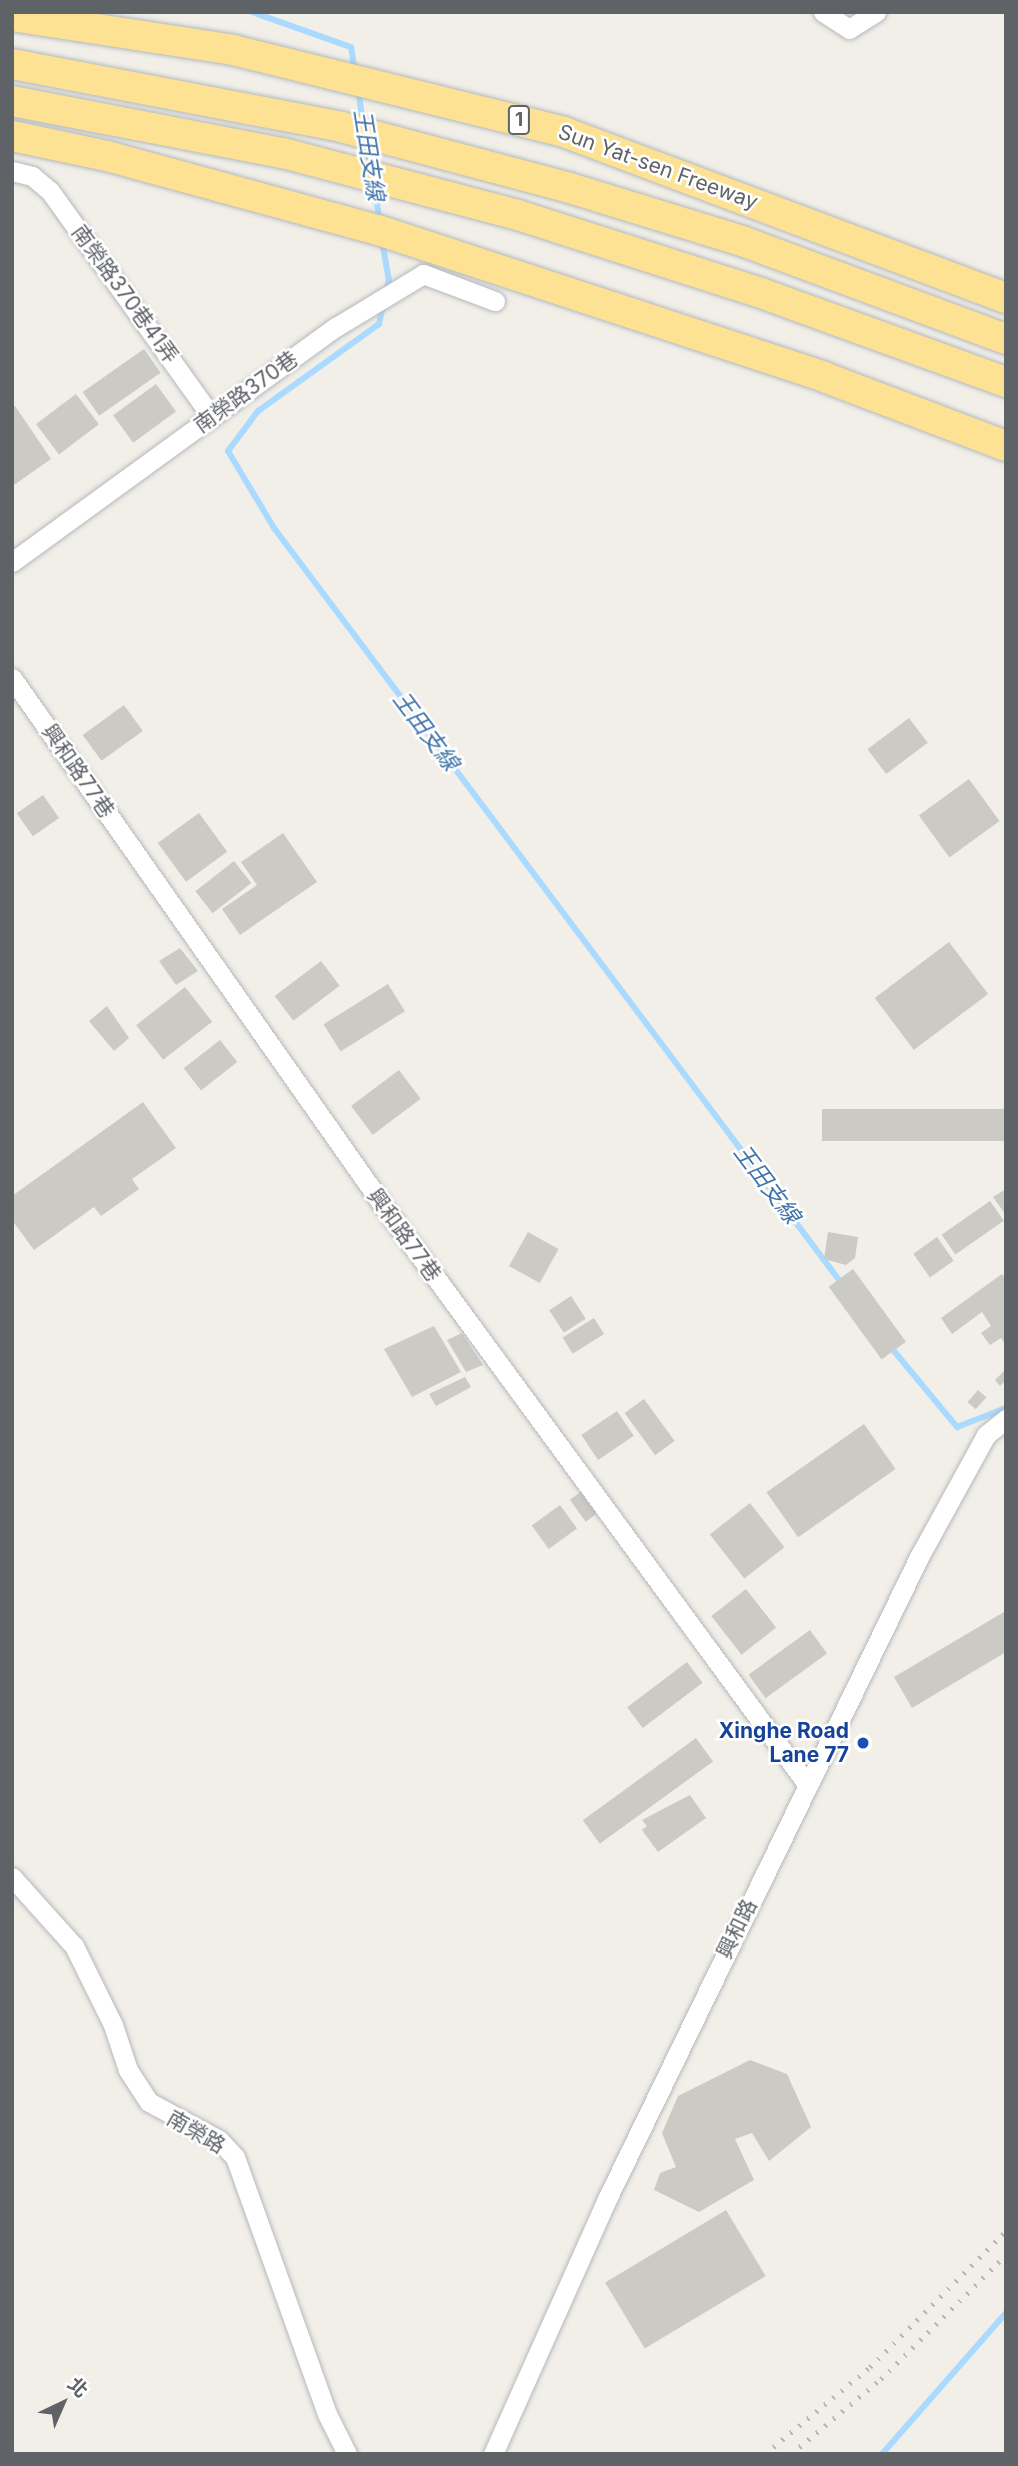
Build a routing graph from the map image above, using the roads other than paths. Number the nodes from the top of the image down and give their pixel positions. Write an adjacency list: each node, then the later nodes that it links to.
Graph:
1 (823, 12): 2 (street)
2 (876, 12)
3 (12, 16): 8 (highway, Sun Yat-sen Freeway / 1)
4 (12, 64): 10 (highway, Sun Yat-sen Freeway)
5 (12, 101): 11 (highway)
6 (12, 136): 13 (highway)
7 (12, 171): 12 (street, 南榮路370巷41弄)
8 (1006, 298)
9 (495, 301): 12 (street, 南榮路370巷)
10 (1006, 339)
11 (1006, 382)
12 (212, 417): 14 (street, 南榮路370巷)
13 (1006, 446)
14 (12, 562)
15 (12, 678): 17 (street, 興和路77巷)
16 (1006, 1419): 17 (street, 興和路)
17 (807, 1784): 20 (street, 興和路)
18 (12, 1877): 19 (street, 南榮路)
19 (347, 2454)
20 (493, 2454)

